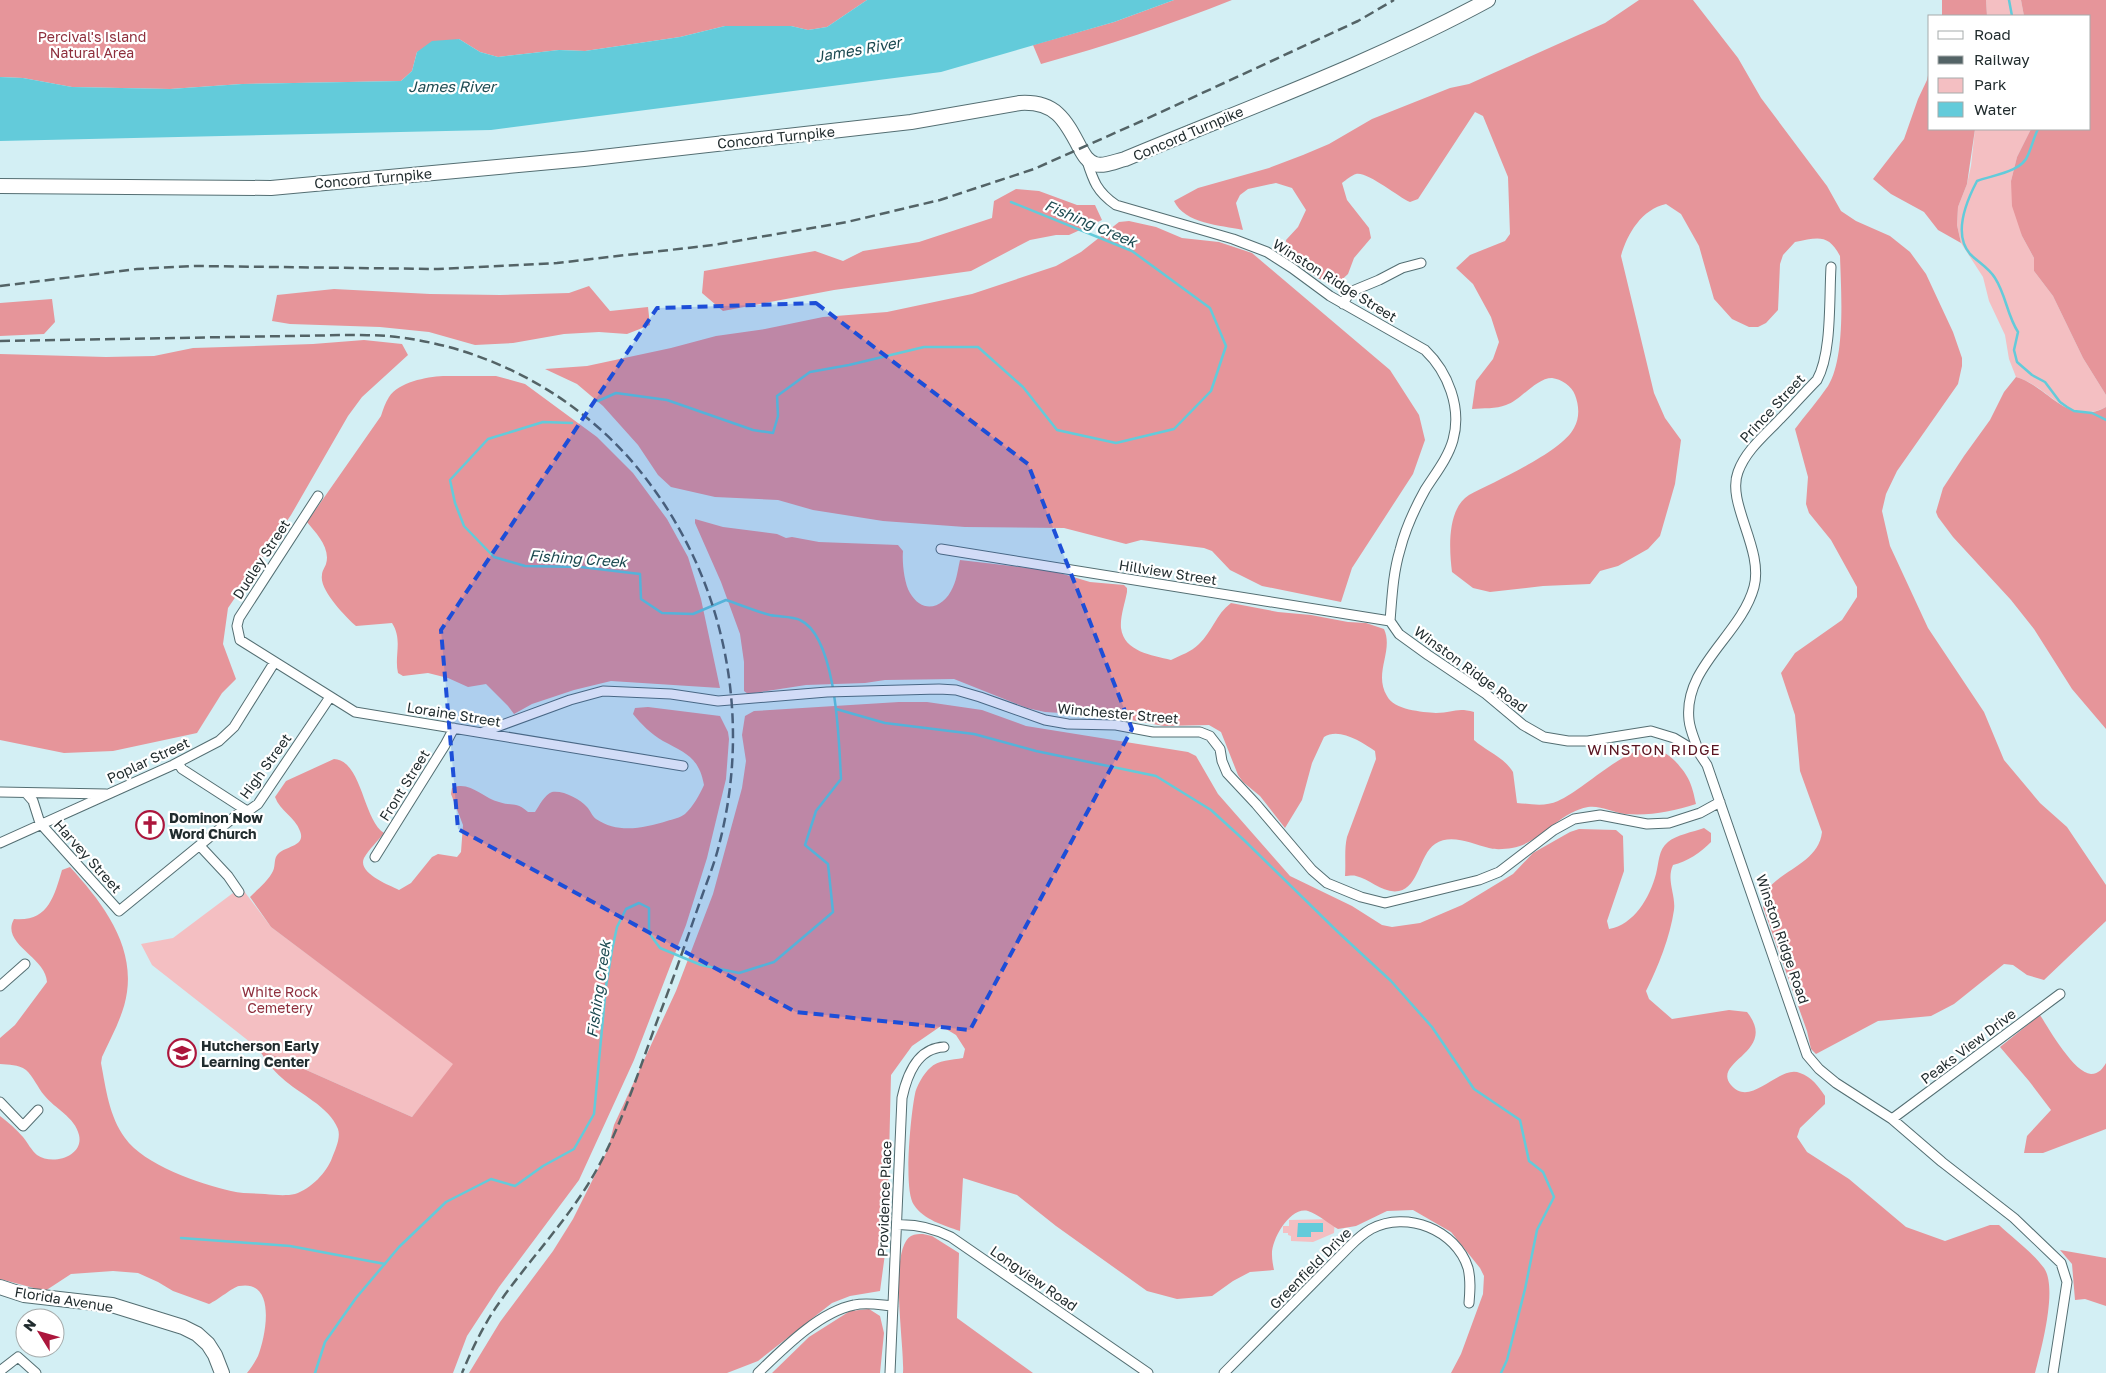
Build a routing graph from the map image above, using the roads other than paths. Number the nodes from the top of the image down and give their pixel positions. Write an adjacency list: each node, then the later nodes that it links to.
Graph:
1 (1488, 0): 2 (street, Concord Turnpike)
2 (1086, 158): 3 (street, Concord Turnpike); 6 (street, Winston Ridge Street)
3 (0, 186)
4 (1421, 263): 6 (street)
5 (1831, 267): 15 (street, Prince Street)
6 (1343, 304): 9 (street, Winston Ridge Street)
7 (318, 496): 10 (street, Dudley Street)
8 (941, 550): 9 (street, Hillview Street)
9 (1390, 622): 15 (street, Winston Ridge Road)
10 (240, 640): 11 (street, Loraine Street)
11 (274, 663): 12 (street, Loraine Street); 16 (street, Poplar Street)
12 (330, 696): 13 (street, Loraine Street); 22 (street, High Street)
13 (454, 728): 14 (street, Loraine Street); 26 (street, Front Street)
14 (483, 732): 17 (street, Loraine Street); 21 (street, Winchester Street)
15 (1700, 753): 21 (street, Winston Ridge Road)
16 (178, 763): 20 (street, Poplar Street); 22 (street)
17 (683, 766)
18 (0, 792): 19 (street)
19 (26, 792): 20 (street); 23 (street, Harvey Street)
20 (108, 794): 23 (street, Poplar Street)
21 (1720, 802): 35 (street, Winston Ridge Road)
22 (244, 809): 25 (street, High Street)
23 (40, 823): 24 (street, Poplar Street); 28 (street, Harvey Street)
24 (0, 842)
25 (200, 846): 27 (street); 28 (street, High Street)
26 (375, 857)
27 (239, 892)
28 (119, 911)
29 (25, 964): 30 (street)
30 (0, 986)
31 (2060, 994): 35 (street, Peaks View Drive)
32 (944, 1047): 36 (street, Providence Place)
33 (0, 1102): 34 (street)
34 (38, 1110)
35 (1892, 1119): 47 (street, Winston Ridge Road)
36 (897, 1225): 39 (street, Providence Place); 45 (street, Longview Road)
37 (0, 1287): 42 (street, Florida Avenue)
38 (1469, 1303): 46 (street, Greenfield Drive)
39 (892, 1306): 43 (street); 44 (street, Providence Place)
40 (0, 1371): 41 (street)
41 (36, 1373)
42 (222, 1373)
43 (758, 1373)
44 (890, 1373)
45 (1148, 1373)
46 (1224, 1373)
47 (2053, 1373)

